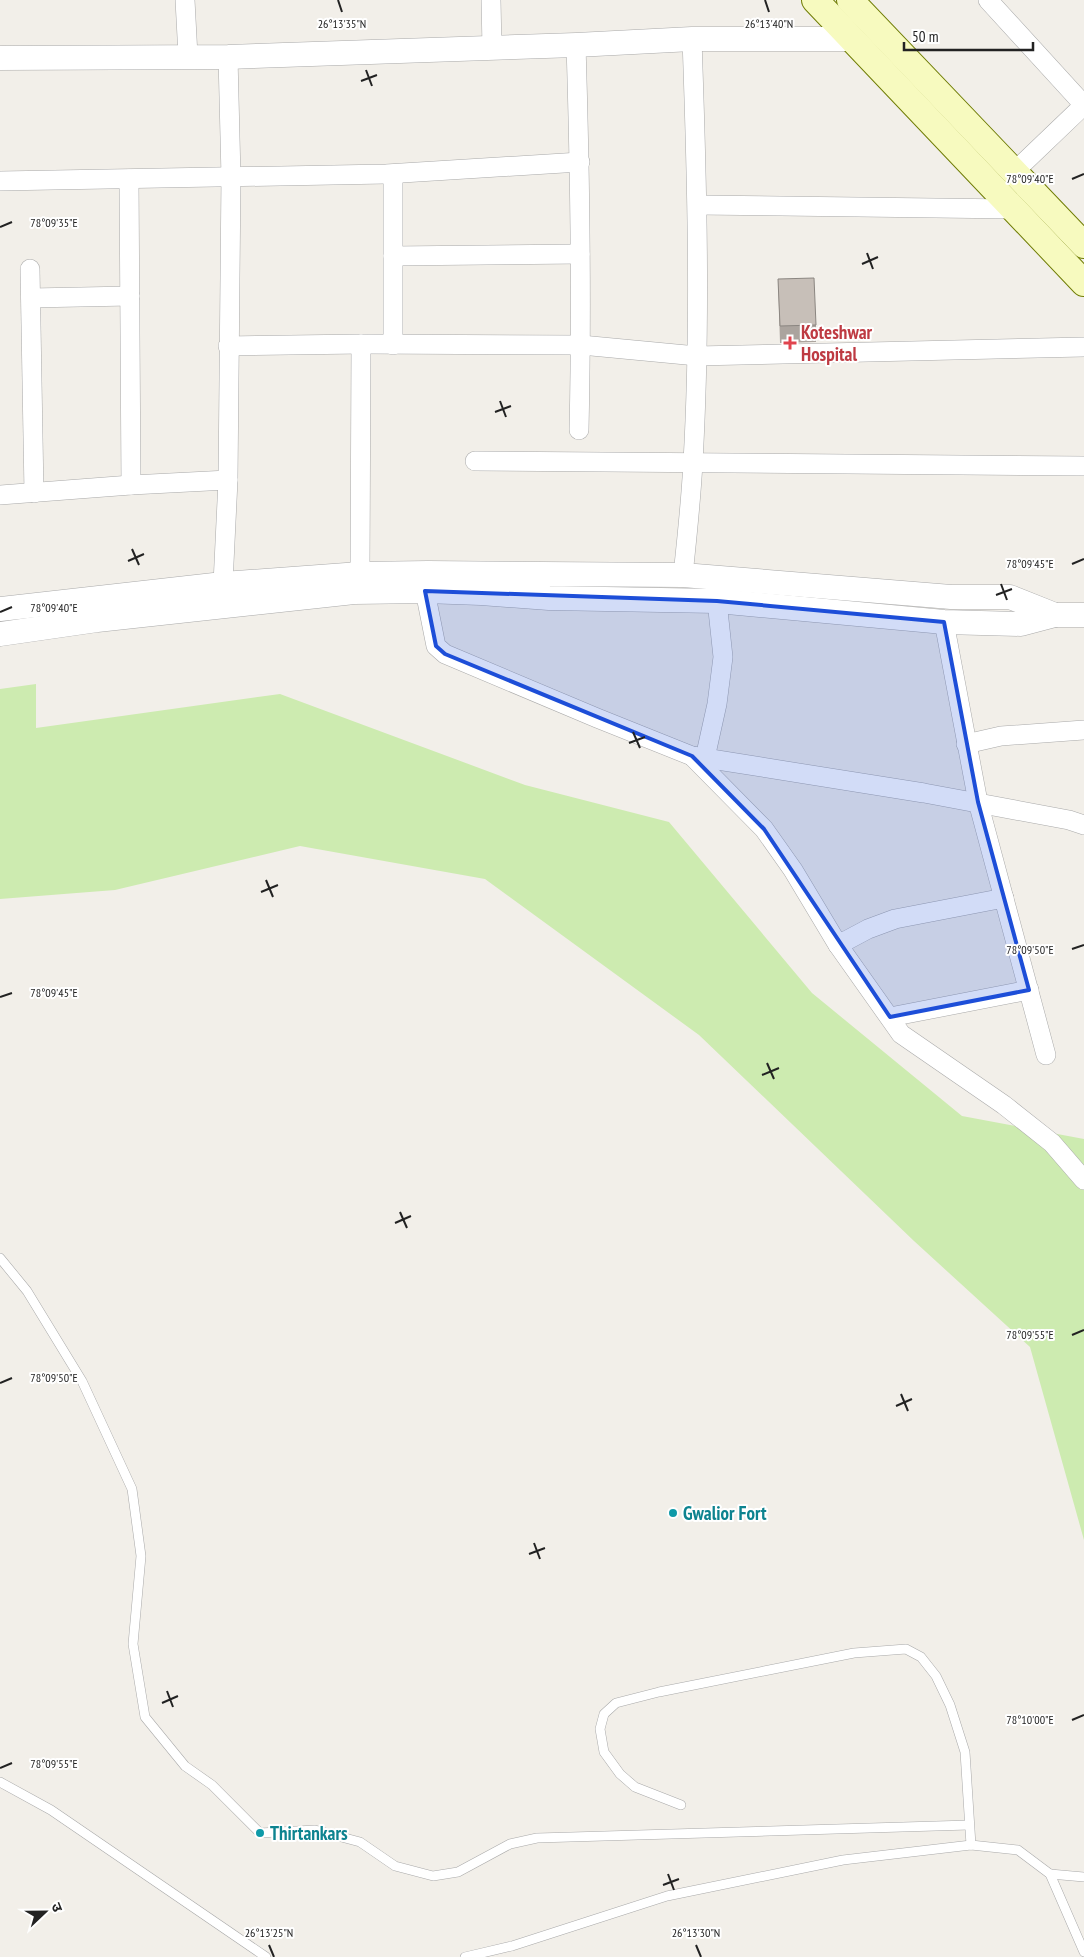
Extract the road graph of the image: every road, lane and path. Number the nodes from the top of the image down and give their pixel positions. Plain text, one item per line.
1 (185, 0) edge
2 (491, 0) edge
3 (815, 0) edge
4 (988, 0) edge
5 (853, 1) edge
6 (850, 38) junction
7 (692, 39) junction
8 (576, 45) junction
9 (492, 48) junction
10 (188, 56) junction
11 (228, 56) junction
12 (0, 58) edge
13 (1084, 105) edge
14 (580, 162) junction
15 (1014, 172) junction
16 (393, 174) junction
17 (231, 177) junction
18 (129, 179) junction
19 (0, 181) edge
20 (698, 205) junction
21 (1012, 209) junction
22 (1084, 245) edge
23 (580, 254) junction
24 (393, 256) junction
25 (30, 269) dead end
26 (1084, 283) edge
27 (130, 296) junction
28 (31, 298) junction
29 (361, 344) junction
30 (393, 345) junction
31 (581, 345) junction
32 (228, 346) junction
33 (1084, 347) edge
34 (697, 356) junction
35 (579, 430) dead end
36 (475, 461) dead end
37 (693, 463) junction
38 (1084, 466) edge
39 (228, 480) junction
40 (131, 485) junction
41 (34, 493) junction
42 (0, 495) edge
43 (360, 574) junction
44 (683, 575) junction
45 (223, 584) junction
46 (425, 591) junction
47 (717, 601) junction
48 (0, 609) edge
49 (1055, 615) junction
50 (1084, 615) edge
51 (944, 622) junction
52 (0, 634) edge
53 (1084, 730) edge
54 (966, 744) junction
55 (698, 757) junction
56 (978, 802) junction
57 (1084, 825) edge
58 (1004, 898) junction
59 (838, 945) junction
60 (1029, 990) junction
61 (890, 1017) junction
62 (1046, 1055) dead end
63 (1084, 1180) edge
64 (0, 1258) edge
65 (0, 1782) edge
66 (681, 1804) dead end
67 (969, 1825) junction
68 (971, 1845) junction
69 (1050, 1874) junction
70 (1084, 1877) edge
71 (1084, 1952) edge
72 (266, 1957) edge
73 (465, 1957) edge

1 - 10 street
2 - 9 street
3 - 6 main road
4 - 13 street
5 - 15 main road
6 - 7 street
6 - 21 main road
7 - 8 street
7 - 20 street
8 - 9 street
8 - 14 street
9 - 11 street
10 - 11 street
10 - 12 street
11 - 17 street
13 - 15 street
14 - 16 street
14 - 23 street
15 - 22 main road
16 - 17 street
16 - 24 street
17 - 18 street
17 - 32 street
18 - 19 street
18 - 27 street
20 - 21 street
20 - 34 street
21 - 26 main road
23 - 24 street
23 - 31 street
24 - 30 street
25 - 28 street
27 - 28 street
27 - 40 street
28 - 41 street
29 - 30 street
29 - 32 street
29 - 43 street
30 - 31 street
31 - 34 street
31 - 35 street
32 - 39 street
33 - 34 street
34 - 37 street
36 - 37 street
37 - 38 street
37 - 44 street
39 - 40 street
39 - 45 street
40 - 41 street
41 - 42 street
43 - 44 street
43 - 45 street
44 - 49 street
45 - 48 street
46 - 47 street
46 - 52 street
46 - 55 street
47 - 51 street
47 - 55 street
49 - 50 street
49 - 51 street
51 - 54 street
53 - 54 street
54 - 56 street
55 - 56 street
55 - 59 street
56 - 57 street
56 - 58 street
58 - 59 street
58 - 60 street
59 - 61 street
60 - 61 street
60 - 62 street
61 - 63 street
64 - 67 lane
65 - 72 lane
66 - 67 lane
67 - 68 lane
68 - 69 lane
68 - 73 lane
69 - 70 lane
69 - 71 lane

